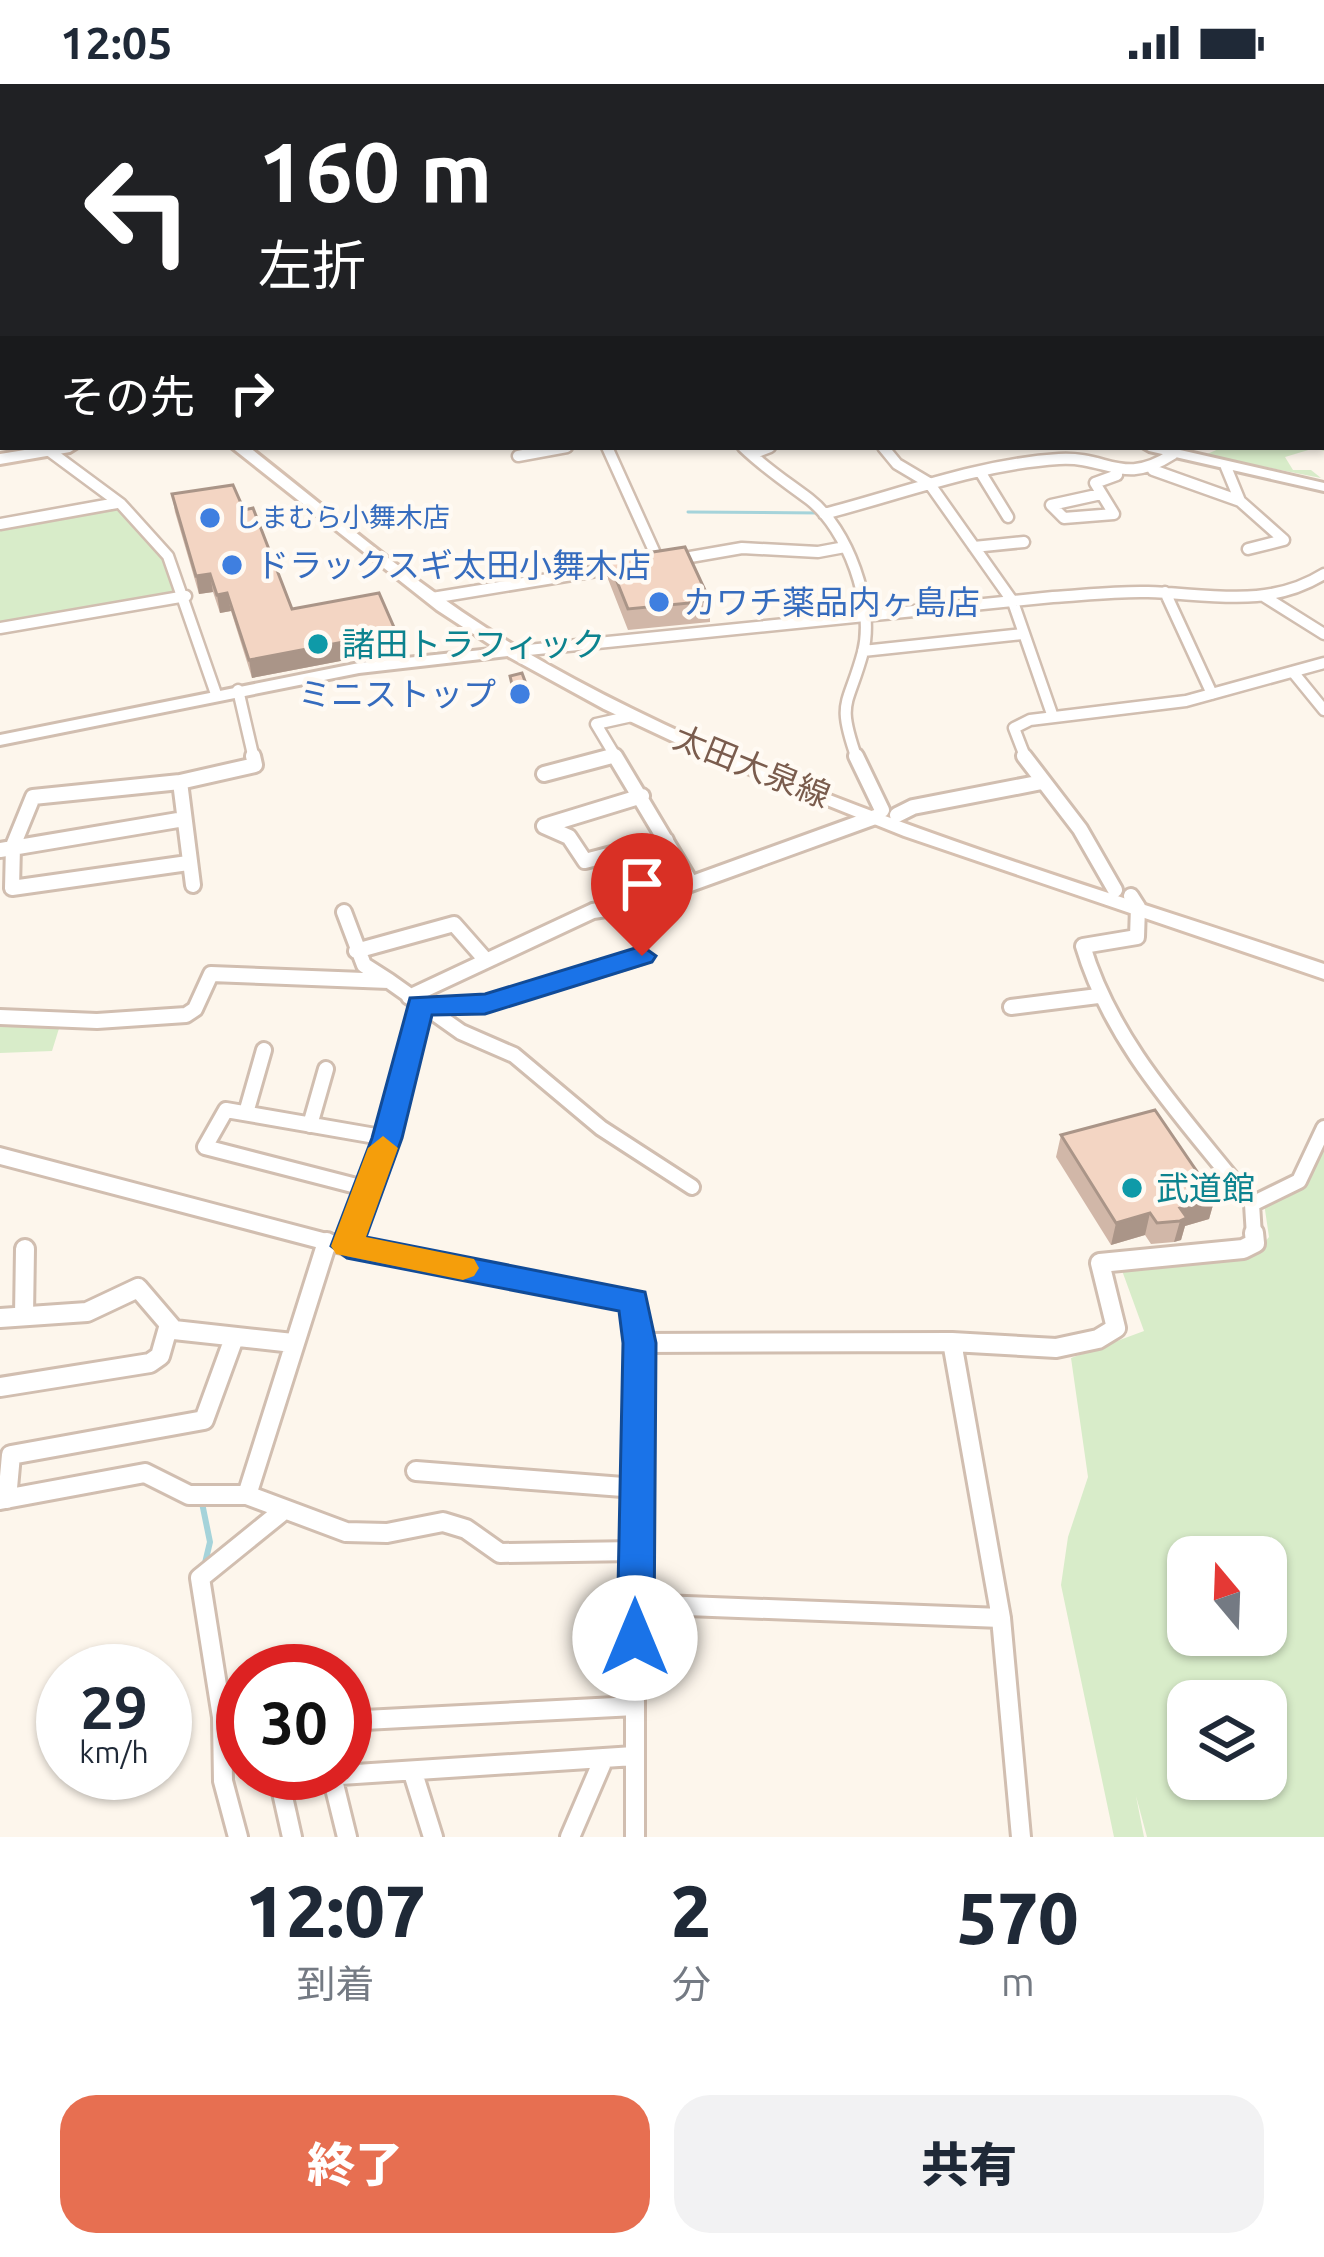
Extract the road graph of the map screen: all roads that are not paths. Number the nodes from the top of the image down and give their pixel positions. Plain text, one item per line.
1 (41, 450) edge
2 (47, 450) edge
3 (243, 450) edge
4 (257, 450) edge
5 (552, 450) edge
6 (608, 450) edge
7 (748, 450) edge
8 (885, 450) edge
9 (1055, 450) edge
10 (1159, 450) edge
11 (1173, 454) junction
12 (518, 457) dead end
13 (1066, 458) junction
14 (0, 459) edge
15 (1226, 467) junction
16 (1153, 470) junction
17 (981, 473) junction
18 (1117, 475) junction
19 (929, 483) junction
20 (1324, 487) edge
21 (1101, 494) junction
22 (1240, 501) junction
23 (117, 503) junction
24 (824, 514) junction
25 (1008, 518) dead end
26 (0, 524) edge
27 (1024, 542) dead end
28 (845, 547) junction
29 (974, 547) junction
30 (1248, 549) dead end
31 (659, 562) junction
32 (1324, 574) edge
33 (1165, 592) junction
34 (438, 595) junction
35 (185, 596) junction
36 (1265, 597) junction
37 (1012, 602) junction
38 (867, 616) junction
39 (0, 628) edge
40 (1022, 634) junction
41 (1324, 634) edge
42 (521, 651) junction
43 (863, 651) junction
44 (1324, 663) edge
45 (1292, 672) junction
46 (238, 691) junction
47 (216, 694) junction
48 (1212, 694) junction
49 (1324, 710) edge
50 (632, 716) junction
51 (1053, 716) junction
52 (0, 728) edge
53 (0, 740) edge
54 (616, 754) junction
55 (544, 774) dead end
56 (180, 782) junction
57 (1042, 782) junction
58 (642, 796) junction
59 (886, 814) junction
60 (184, 819) junction
61 (667, 840) junction
62 (6, 848) edge
63 (188, 862) junction
64 (691, 883) junction
65 (193, 885) dead end
66 (1128, 898) junction
67 (344, 912) dead end
68 (356, 951) junction
69 (642, 956) dead end
70 (484, 958) junction
71 (1324, 967) edge
72 (389, 981) junction
73 (1098, 996) junction
74 (419, 1003) junction
75 (1011, 1007) dead end
76 (0, 1017) edge
77 (264, 1050) dead end
78 (326, 1069) dead end
79 (246, 1113) junction
80 (310, 1125) junction
81 (1324, 1128) edge
82 (387, 1138) junction
83 (0, 1156) edge
84 (692, 1187) dead end
85 (368, 1190) junction
86 (1252, 1204) junction
87 (337, 1244) junction
88 (26, 1249) dead end
89 (24, 1316) junction
90 (0, 1318) edge
91 (168, 1328) junction
92 (234, 1338) junction
93 (952, 1342) junction
94 (293, 1343) junction
95 (640, 1343) junction
96 (0, 1387) edge
97 (416, 1471) dead end
98 (636, 1488) junction
99 (247, 1495) junction
100 (4, 1500) edge
101 (284, 1510) junction
102 (636, 1551) junction
103 (635, 1604) junction
104 (1001, 1618) junction
105 (635, 1706) junction
106 (372, 1720) edge
107 (634, 1756) junction
108 (604, 1758) junction
109 (413, 1773) junction
110 (372, 1775) edge
111 (284, 1800) edge
112 (338, 1800) edge
113 (238, 1837) edge
114 (292, 1837) edge
115 (347, 1837) edge
116 (433, 1837) edge
117 (570, 1837) edge
118 (635, 1837) edge
119 (1021, 1837) edge

1 - 14 main road
2 - 23 street
3 - 34 main road, 太田大泉線
4 - 34 main road, 太田大泉線
5 - 12 street
6 - 31 street
7 - 24 street
8 - 19 street
9 - 13 street
10 - 11 street
11 - 15 street
11 - 16 street
13 - 17 street
13 - 18 street
15 - 20 street
15 - 22 street
16 - 18 street
16 - 22 street
17 - 19 street
17 - 25 street
18 - 21 street
19 - 24 street
19 - 29 street
21 - 21 street
22 - 30 street
23 - 26 street
23 - 35 street
24 - 28 street
27 - 29 street
28 - 31 street
28 - 38 street
29 - 37 street
31 - 34 street
32 - 36 street
33 - 36 street
33 - 37 street
33 - 48 street
34 - 42 main road, 太田大泉線
35 - 39 street
35 - 47 street
36 - 41 street
37 - 38 street
37 - 40 street
38 - 42 street
38 - 43 street
40 - 43 street
40 - 51 street
42 - 46 street
42 - 50 main road, 太田大泉線
42 - 59 main road, 太田大泉線
43 - 59 street
44 - 45 street
45 - 48 street
45 - 49 street
46 - 47 street
46 - 56 street
47 - 52 street
47 - 53 street
48 - 51 street
50 - 54 street
50 - 59 main road, 太田大泉線
51 - 57 street
54 - 55 street
54 - 58 street
56 - 60 street
56 - 62 street
57 - 59 street
57 - 66 street
58 - 61 street
58 - 61 street
59 - 64 street
59 - 66 main road, 太田大泉線
59 - 66 main road, 太田大泉線
60 - 62 street
60 - 63 street
61 - 64 street
62 - 63 street
63 - 65 street
64 - 70 street
66 - 71 main road, 太田大泉線
66 - 73 street
67 - 68 street
68 - 70 street
68 - 72 street
69 - 74 street
70 - 74 street
72 - 74 street
72 - 76 street
73 - 75 street
73 - 86 street
74 - 82 street
74 - 84 street
77 - 79 street
78 - 80 street
79 - 80 street
79 - 85 street
80 - 82 street
81 - 86 street
82 - 85 street
83 - 87 street
85 - 87 street
86 - 93 street
87 - 94 street
87 - 95 street
88 - 89 street
89 - 90 street
89 - 91 street
91 - 92 street
91 - 96 street
92 - 94 street
92 - 100 street
93 - 95 street
93 - 104 street
94 - 99 street
95 - 98 street
97 - 98 street
98 - 102 street
99 - 100 street
99 - 101 street
101 - 102 street
101 - 113 street
102 - 103 street
103 - 104 street
103 - 105 street
104 - 119 street
105 - 106 street
105 - 107 street
107 - 108 street
107 - 118 street
108 - 109 street
108 - 117 street
109 - 110 street
109 - 116 street
111 - 114 street
112 - 115 street

